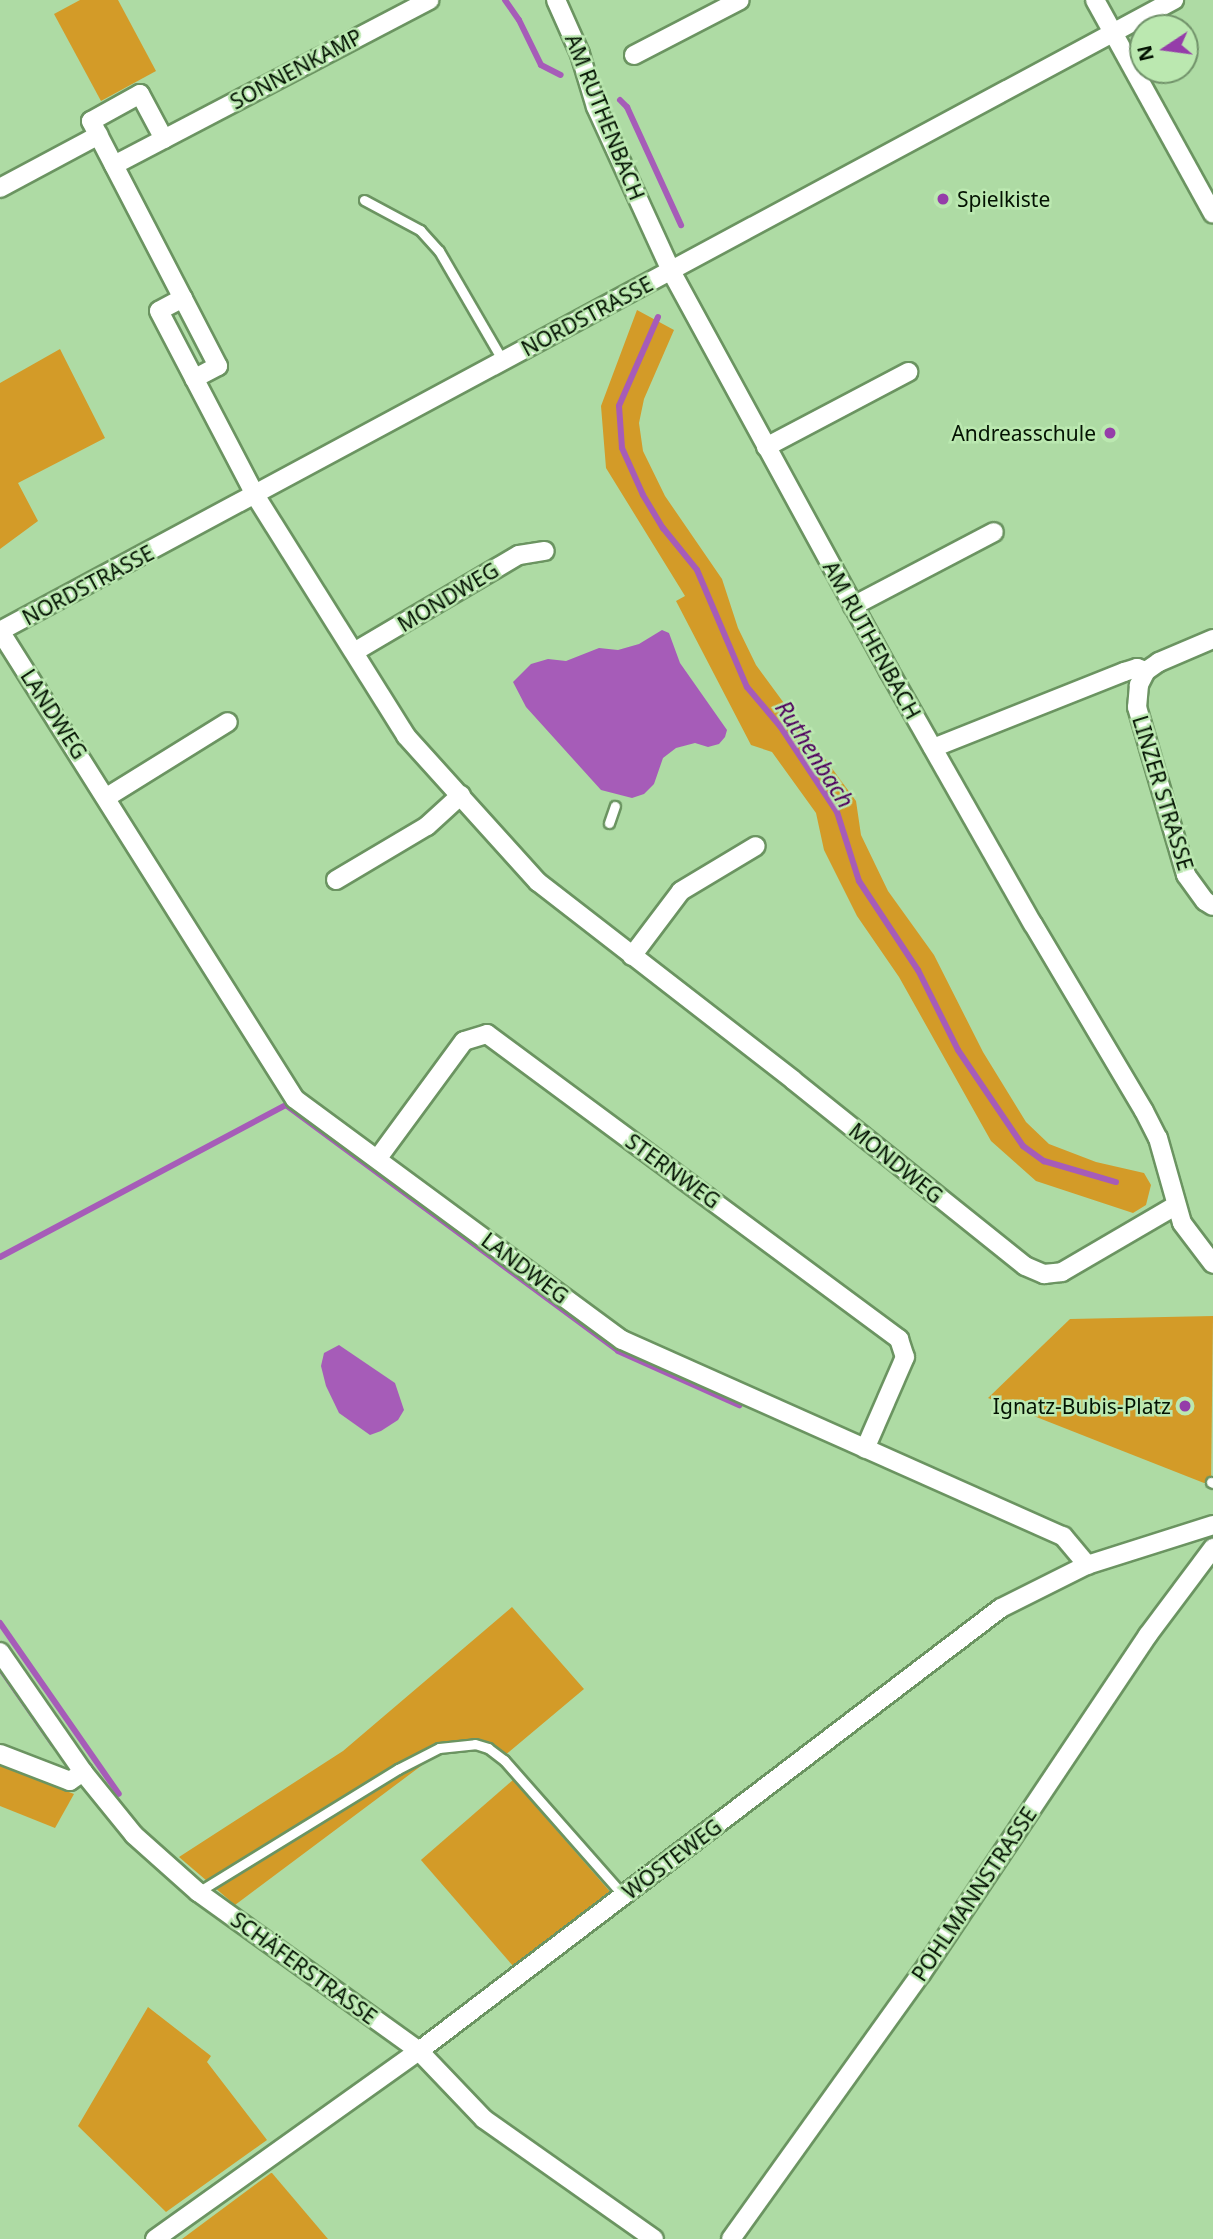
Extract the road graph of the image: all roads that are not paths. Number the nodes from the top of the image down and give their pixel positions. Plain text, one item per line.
1 (429, 0) edge
2 (556, 0) edge
3 (740, 0) edge
4 (1096, 0) edge
5 (1174, 0) edge
6 (1114, 32) junction
7 (634, 55) dead end
8 (99, 135) junction
9 (164, 139) junction
10 (114, 165) junction
11 (0, 188) edge
12 (364, 200) dead end
13 (1213, 214) edge
14 (671, 271) junction
15 (183, 298) junction
16 (503, 361) junction
17 (908, 372) dead end
18 (194, 379) junction
19 (766, 447) junction
20 (255, 495) junction
21 (994, 532) dead end
22 (545, 551) dead end
23 (853, 606) junction
24 (0, 631) edge
25 (1213, 639) edge
26 (355, 652) junction
27 (1146, 671) junction
28 (228, 722) dead end
29 (933, 748) junction
30 (461, 795) junction
31 (107, 797) junction
32 (615, 806) dead end
33 (609, 823) dead end
34 (756, 846) dead end
35 (336, 880) dead end
36 (1213, 906) edge
37 (632, 956) junction
38 (378, 1158) junction
39 (1175, 1206) junction
40 (1213, 1264) edge
41 (865, 1449) junction
42 (1213, 1525) edge
43 (1213, 1548) edge
44 (1087, 1565) junction
45 (0, 1652) edge
46 (0, 1754) edge
47 (83, 1772) junction
48 (198, 1892) junction
49 (624, 1896) junction
50 (419, 2050) junction
51 (155, 2239) edge
52 (654, 2239) edge
53 (731, 2239) edge

1 - 9 street, SONNENKAMP
2 - 14 street, AM RUTHENBACH
3 - 7 street
4 - 6 street
5 - 6 street, NORDSTRASSE
6 - 13 street
6 - 14 street, NORDSTRASSE
8 - 9 street
8 - 10 street
8 - 11 street
9 - 10 street, SONNENKAMP
10 - 15 street
12 - 16 lane
14 - 16 street, NORDSTRASSE
14 - 19 street, AM RUTHENBACH
15 - 18 street
15 - 18 street
16 - 20 street, NORDSTRASSE
17 - 19 street
18 - 20 street
19 - 23 street, AM RUTHENBACH
20 - 24 street, NORDSTRASSE
20 - 26 street, MONDWEG
21 - 23 street
22 - 26 street, MONDWEG
23 - 29 street, AM RUTHENBACH
24 - 31 street, LANDWEG
25 - 27 street
26 - 30 street, MONDWEG
27 - 29 street
27 - 36 street, LINZER STRASSE
28 - 31 street
29 - 39 street, AM RUTHENBACH
30 - 35 street
30 - 37 street, MONDWEG
31 - 38 street, LANDWEG
32 - 33 lane
34 - 37 street
37 - 39 street, MONDWEG
38 - 41 street, LANDWEG
38 - 41 street, STERNWEG
39 - 40 street, AM RUTHENBACH
41 - 44 street, LANDWEG
42 - 44 street, WÖSTEWEG
43 - 53 street, POHLMANNSTRASSE
44 - 49 street, WÖSTEWEG
45 - 47 street, SCHÄFERSTRASSE
46 - 47 street
47 - 48 street, SCHÄFERSTRASSE
48 - 49 lane
48 - 50 street, SCHÄFERSTRASSE
49 - 50 street, WÖSTEWEG
50 - 51 street, WÖSTEWEG
50 - 52 street, SCHÄFERSTRASSE

